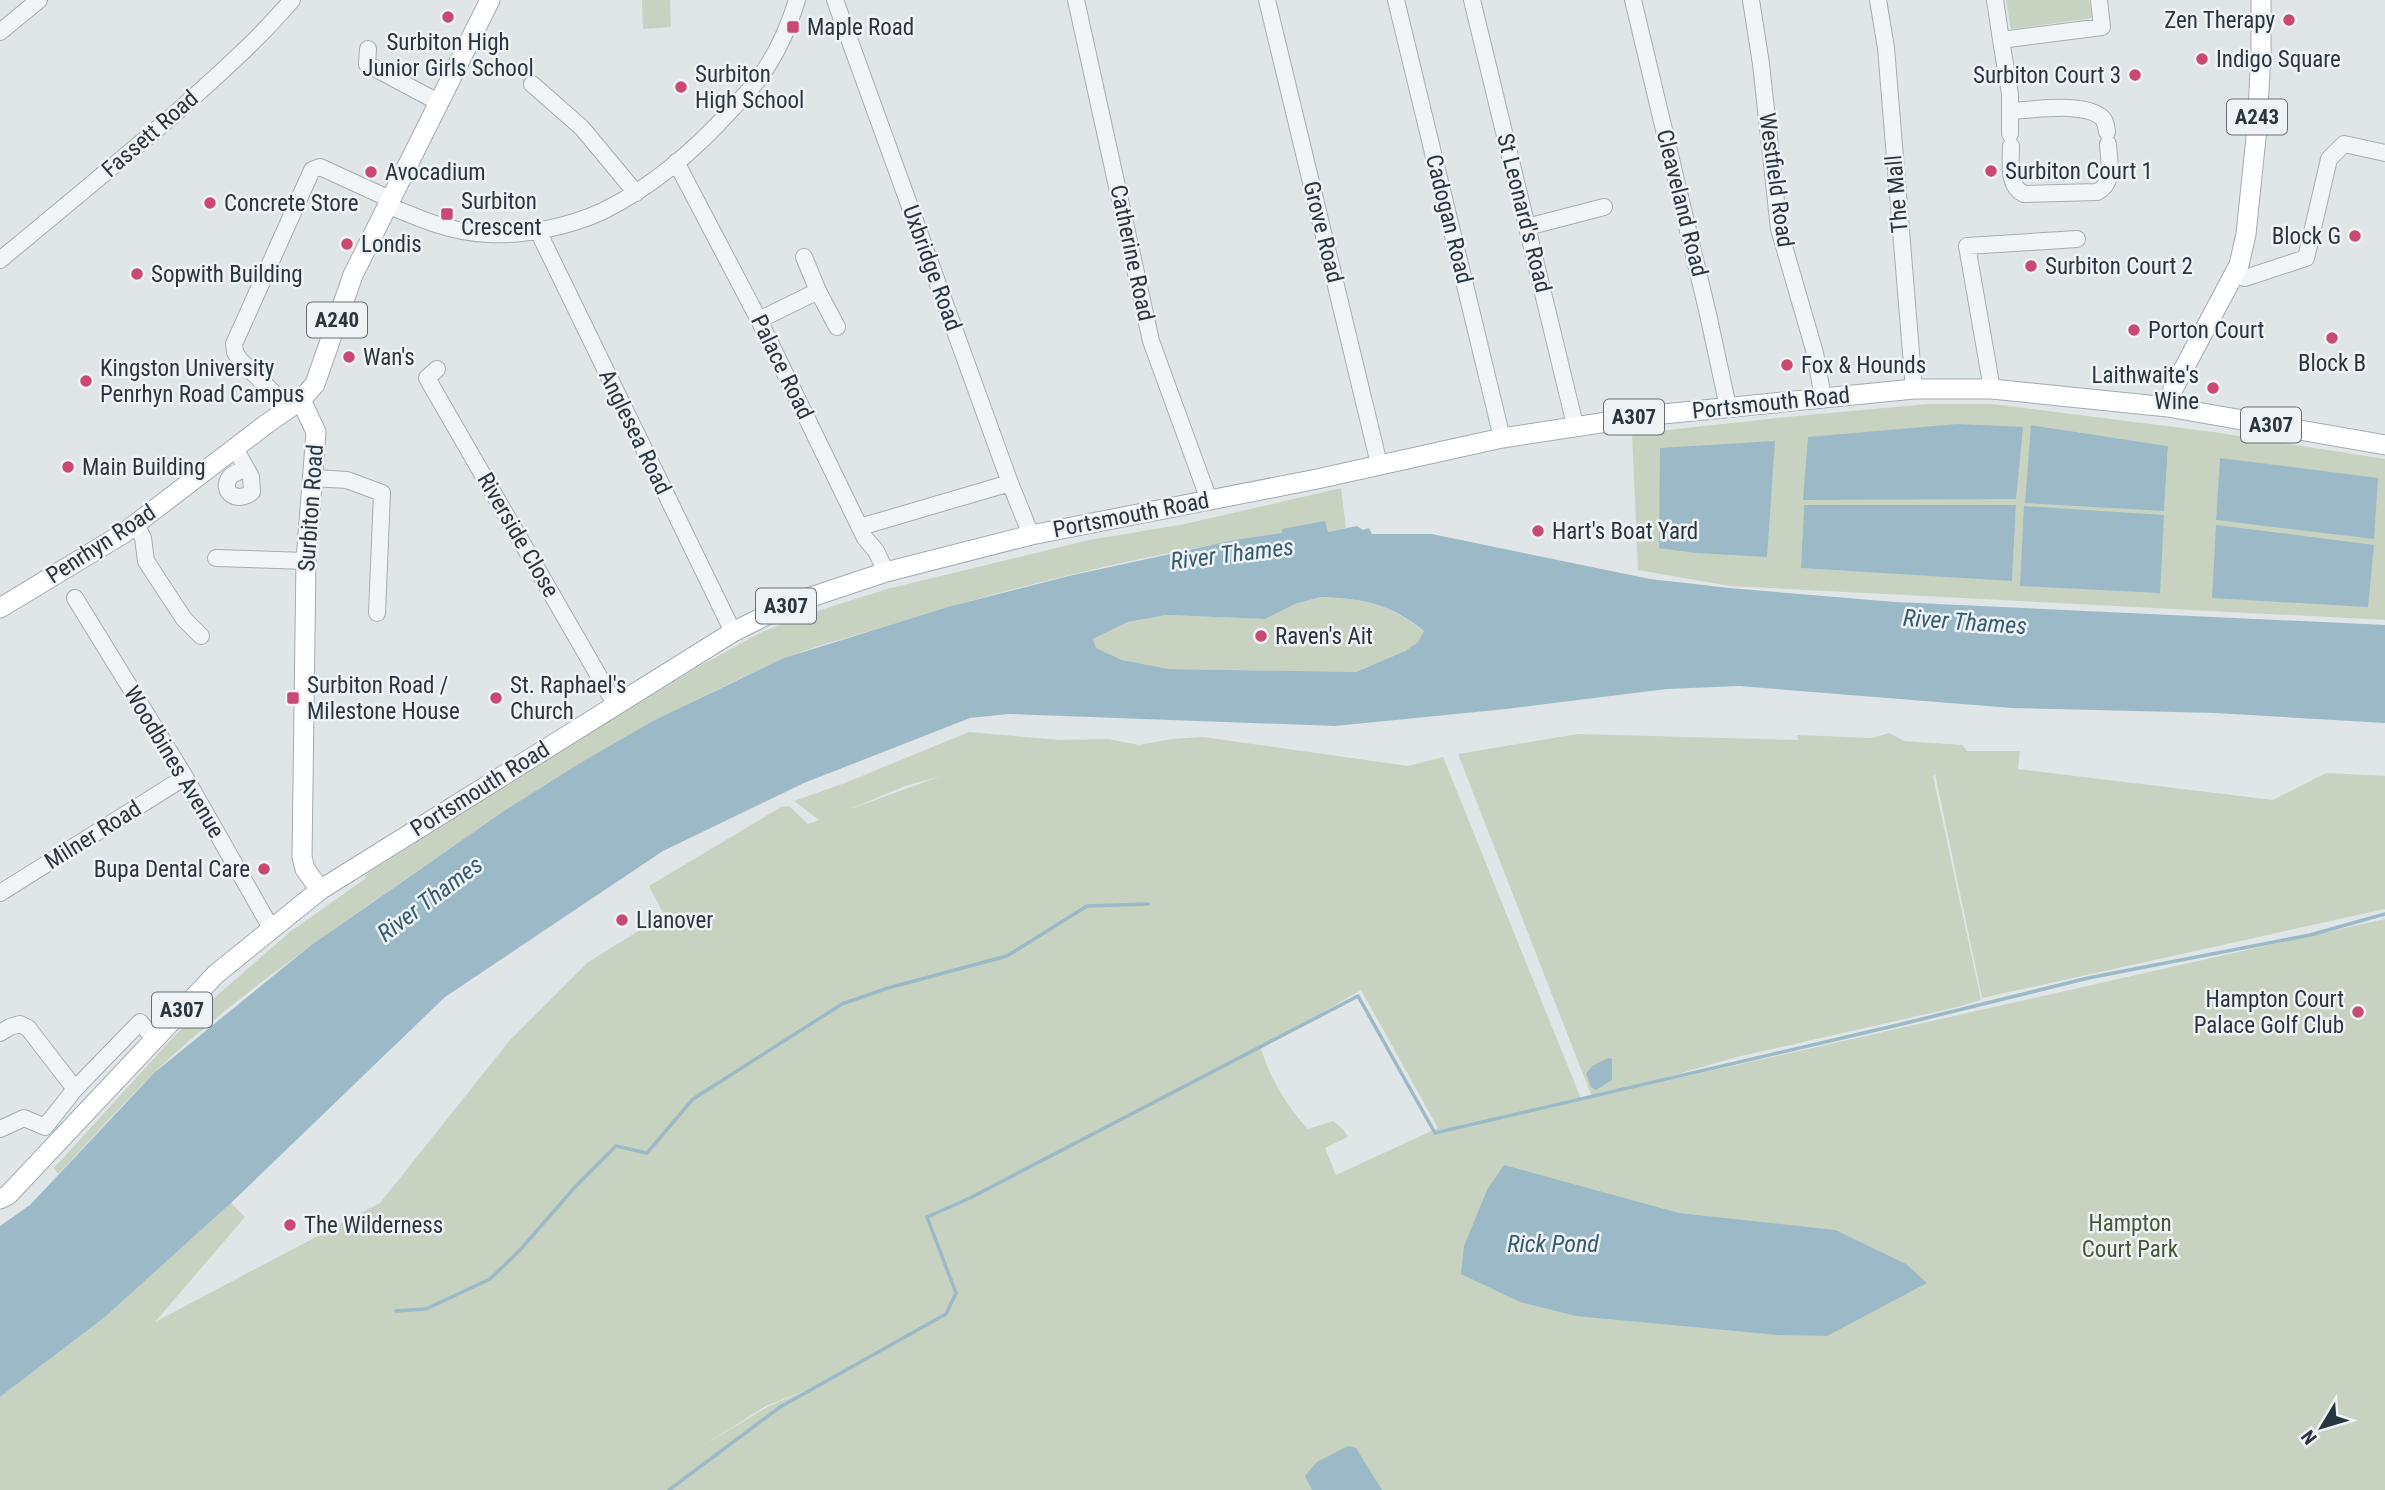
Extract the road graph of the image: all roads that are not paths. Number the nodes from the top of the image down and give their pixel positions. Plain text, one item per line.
1 (39, 0) edge
2 (292, 0) edge
3 (490, 0) edge
4 (797, 0) edge
5 (835, 0) edge
6 (1076, 0) edge
7 (1267, 0) edge
8 (1396, 0) edge
9 (1472, 0) edge
10 (1633, 0) edge
11 (1751, 0) edge
12 (1878, 0) edge
13 (1994, 0) edge
14 (2099, 0) edge
15 (2260, 0) edge
16 (0, 32) edge
17 (2001, 40) junction
18 (368, 49) dead end
19 (532, 84) dead end
20 (438, 102) junction
21 (2010, 111) junction
22 (2385, 153) edge
23 (676, 162) junction
24 (636, 193) junction
25 (388, 202) junction
26 (1604, 207) dead end
27 (1527, 227) junction
28 (538, 231) junction
29 (2077, 239) dead end
30 (804, 257) dead end
31 (0, 260) edge
32 (2233, 275) junction
33 (818, 292) junction
34 (759, 320) junction
35 (837, 327) dead end
36 (437, 369) dead end
37 (1914, 389) junction
38 (1992, 389) junction
39 (1823, 398) junction
40 (296, 404) junction
41 (1727, 407) junction
42 (2168, 407) junction
43 (1575, 425) junction
44 (1502, 438) junction
45 (2385, 445) edge
46 (235, 448) junction
47 (1379, 464) junction
48 (246, 468) dead end
49 (314, 478) junction
50 (1010, 483) junction
51 (1209, 500) junction
52 (136, 525) junction
53 (860, 527) junction
54 (1031, 535) junction
55 (216, 558) dead end
56 (306, 561) junction
57 (886, 572) junction
58 (75, 598) dead end
59 (0, 608) edge
60 (377, 614) dead end
61 (733, 632) junction
62 (201, 636) dead end
63 (615, 704) junction
64 (185, 777) junction
65 (320, 890) junction
66 (0, 893) edge
67 (271, 928) junction
68 (0, 1033) edge
69 (154, 1040) junction
70 (75, 1089) junction
71 (0, 1129) edge
72 (50, 1135) junction
73 (0, 1199) edge

1 - 16 street
2 - 31 street, Fassett Road
3 - 20 main road, A240
4 - 23 street
5 - 50 street, Uxbridge Road
6 - 51 street, Catherine Road
7 - 47 street, Grove Road
8 - 44 street, Cadogan Road
9 - 27 street, St Leonard's Road
10 - 41 street, Cleaveland Road
11 - 39 street, Westfield Road
12 - 37 street, The Mall
13 - 17 street
14 - 17 street
15 - 32 main road, A243
17 - 21 street
18 - 20 street
19 - 24 street
20 - 25 main road, A240
21 - 21 street
22 - 32 street
23 - 24 street
23 - 34 street, Palace Road
24 - 28 street
25 - 28 street
25 - 40 main road, A240
25 - 40 street
26 - 27 street
27 - 43 street, St Leonard's Road
28 - 61 street, Anglesea Road
29 - 38 street
30 - 33 street
32 - 42 main road, A243
33 - 34 street
33 - 35 street
34 - 53 street, Palace Road
36 - 63 street, Riverside Close
37 - 38 main road, Portsmouth Road / A307
37 - 39 main road, Portsmouth Road / A307
38 - 42 main road, Portsmouth Road / A307
39 - 41 main road, Portsmouth Road / A307
40 - 46 main road, Penrhyn Road / A240
40 - 49 main road, Surbiton Road
41 - 43 main road, Portsmouth Road / A307
42 - 45 main road, Portsmouth Road / A307
43 - 44 main road, Portsmouth Road / A307
44 - 47 main road, Portsmouth Road / A307
46 - 48 street
46 - 52 main road, Penrhyn Road / A240
47 - 51 main road, Portsmouth Road / A307
49 - 56 main road, Surbiton Road
49 - 60 street
50 - 53 street
50 - 54 street, Uxbridge Road
51 - 54 main road, Portsmouth Road / A307
52 - 59 main road, Penrhyn Road / A240
52 - 62 street
53 - 57 street, Palace Road
54 - 57 main road, Portsmouth Road / A307
55 - 56 street
56 - 65 main road, Surbiton Road
57 - 61 main road, Portsmouth Road / A307
58 - 64 street, Woodbines Avenue
61 - 63 main road, Portsmouth Road / A307
63 - 65 main road, Portsmouth Road / A307
64 - 66 street, Milner Road
64 - 67 street, Woodbines Avenue
65 - 67 main road, Portsmouth Road / A307
67 - 69 main road, Portsmouth Road / A307
68 - 70 street
69 - 70 street
69 - 72 main road, Portsmouth Road / A307
70 - 72 street
71 - 72 street
72 - 73 main road, A307

